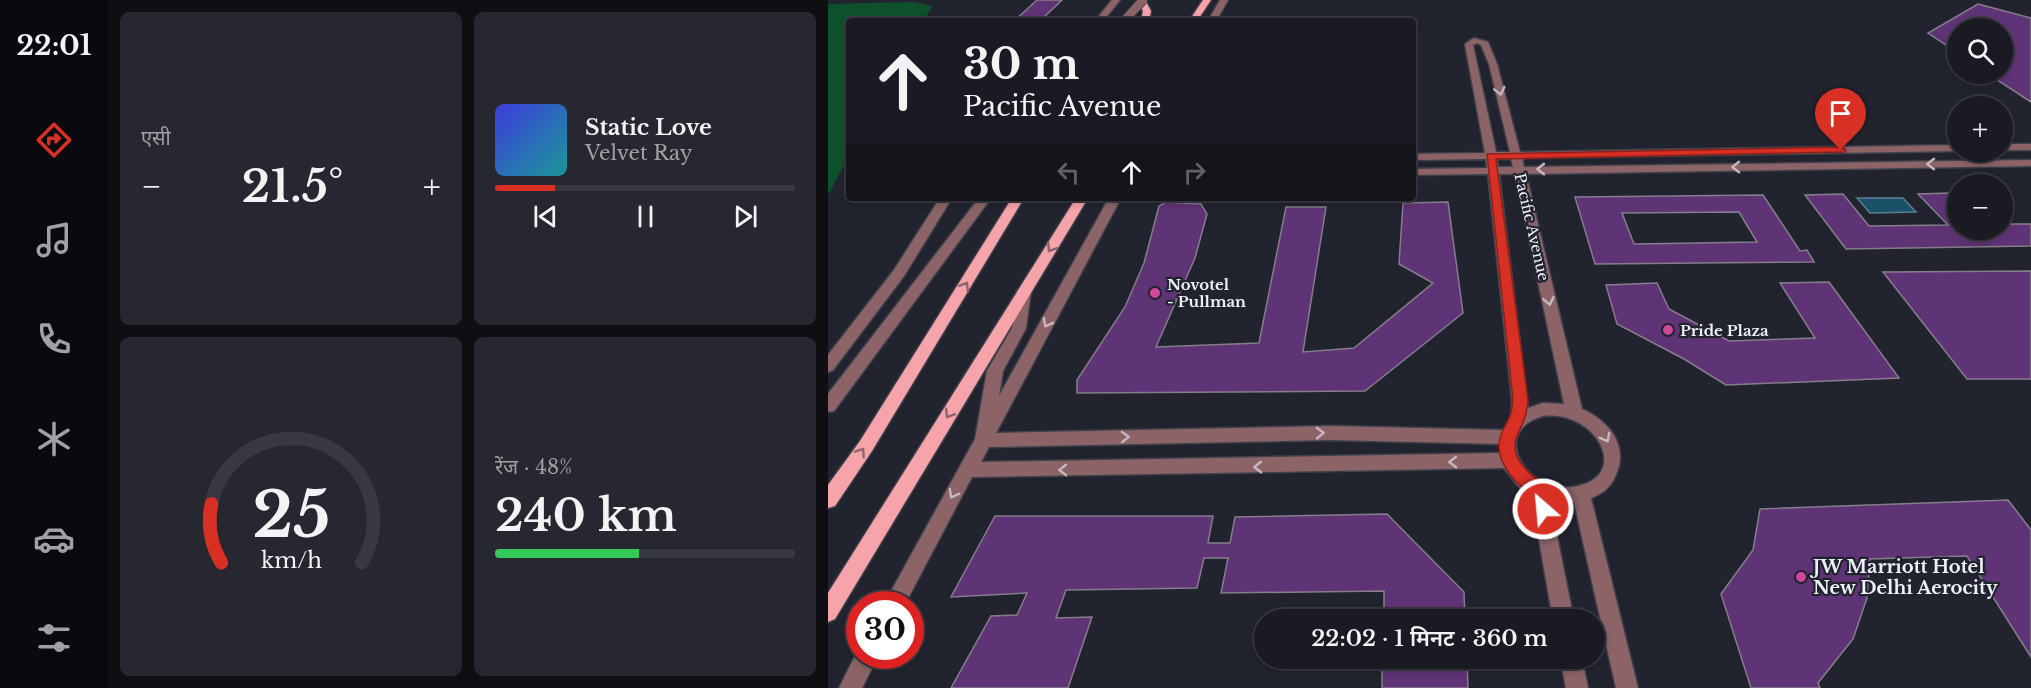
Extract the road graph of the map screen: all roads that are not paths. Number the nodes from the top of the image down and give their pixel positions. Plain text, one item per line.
1 (1116, 0) edge
2 (1142, 0) edge
3 (1194, 0) edge
4 (1207, 0) edge
5 (1224, 0) edge
6 (1101, 18) edge
7 (1127, 18) edge
8 (1146, 18) edge
9 (1193, 18) edge
10 (1195, 18) edge
11 (1214, 18) edge
12 (2013, 147) edge
13 (2031, 147) edge
14 (1947, 148) edge
15 (1516, 155) junction
16 (1416, 157) edge
17 (1491, 163) junction
18 (2031, 163) edge
19 (1519, 169) junction
20 (1416, 172) edge
21 (944, 201) edge
22 (983, 201) edge
23 (1016, 201) edge
24 (1080, 201) edge
25 (1113, 201) edge
26 (1024, 291) junction
27 (828, 366) edge
28 (828, 406) edge
29 (1574, 411) junction
30 (1519, 419) junction
31 (1508, 437) junction
32 (983, 440) junction
33 (1511, 460) junction
34 (966, 471) junction
35 (1539, 490) junction
36 (1581, 495) junction
37 (828, 500) edge
38 (901, 591) edge
39 (1562, 609) edge
40 (828, 612) edge
41 (860, 669) edge
42 (1573, 669) edge
43 (850, 688) edge
44 (1576, 688) edge
45 (1627, 688) edge

1 - 6 street
2 - 7 street, bridge
2 - 8 main road
3 - 9 main road
4 - 10 main road
5 - 11 street
12 - 13 street
14 - 15 street
15 - 17 street
17 -> 15 street, Pacific Avenue
15 - 19 street, Pacific Avenue
16 - 17 street
17 - 19 street
17 - 20 street
17 - 30 street, Pacific Avenue
18 -> 19 street
19 -> 29 street, Pacific Avenue
21 - 27 street
22 - 28 street
37 -> 23 main road
24 -> 26 main road
25 -> 32 street
26 - 32 street
26 -> 40 main road
29 - 30 street
29 -> 36 street
30 - 31 street
32 -> 31 street
31 - 33 street
32 - 34 street
33 -> 34 street
33 - 35 street
34 -> 38 street
35 - 36 street
35 - 39 street
36 - 45 street
41 - 43 street
42 - 44 street

